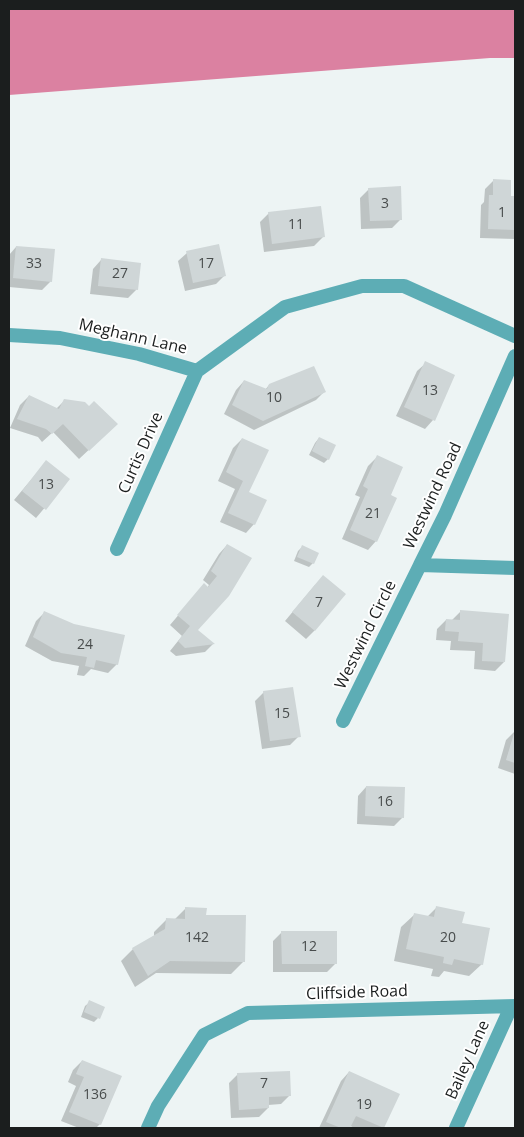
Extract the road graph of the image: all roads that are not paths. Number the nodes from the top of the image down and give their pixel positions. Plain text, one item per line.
1 (9, 335) edge
2 (515, 336) edge
3 (515, 356) edge
4 (197, 371) junction
5 (117, 549) dead end
6 (420, 564) junction
7 (515, 568) edge
8 (343, 721) dead end
9 (513, 1007) edge
10 (148, 1128) edge
11 (456, 1128) edge

1 - 4 street, Meghann Lane
2 - 4 street, Meghann Lane
3 - 6 street, Westwind Road
4 - 5 street, Curtis Drive
6 - 7 street, Westwind Road
6 - 8 street, Westwind Circle
9 - 10 street, Cliffside Road
9 - 11 street, Bailey Lane

